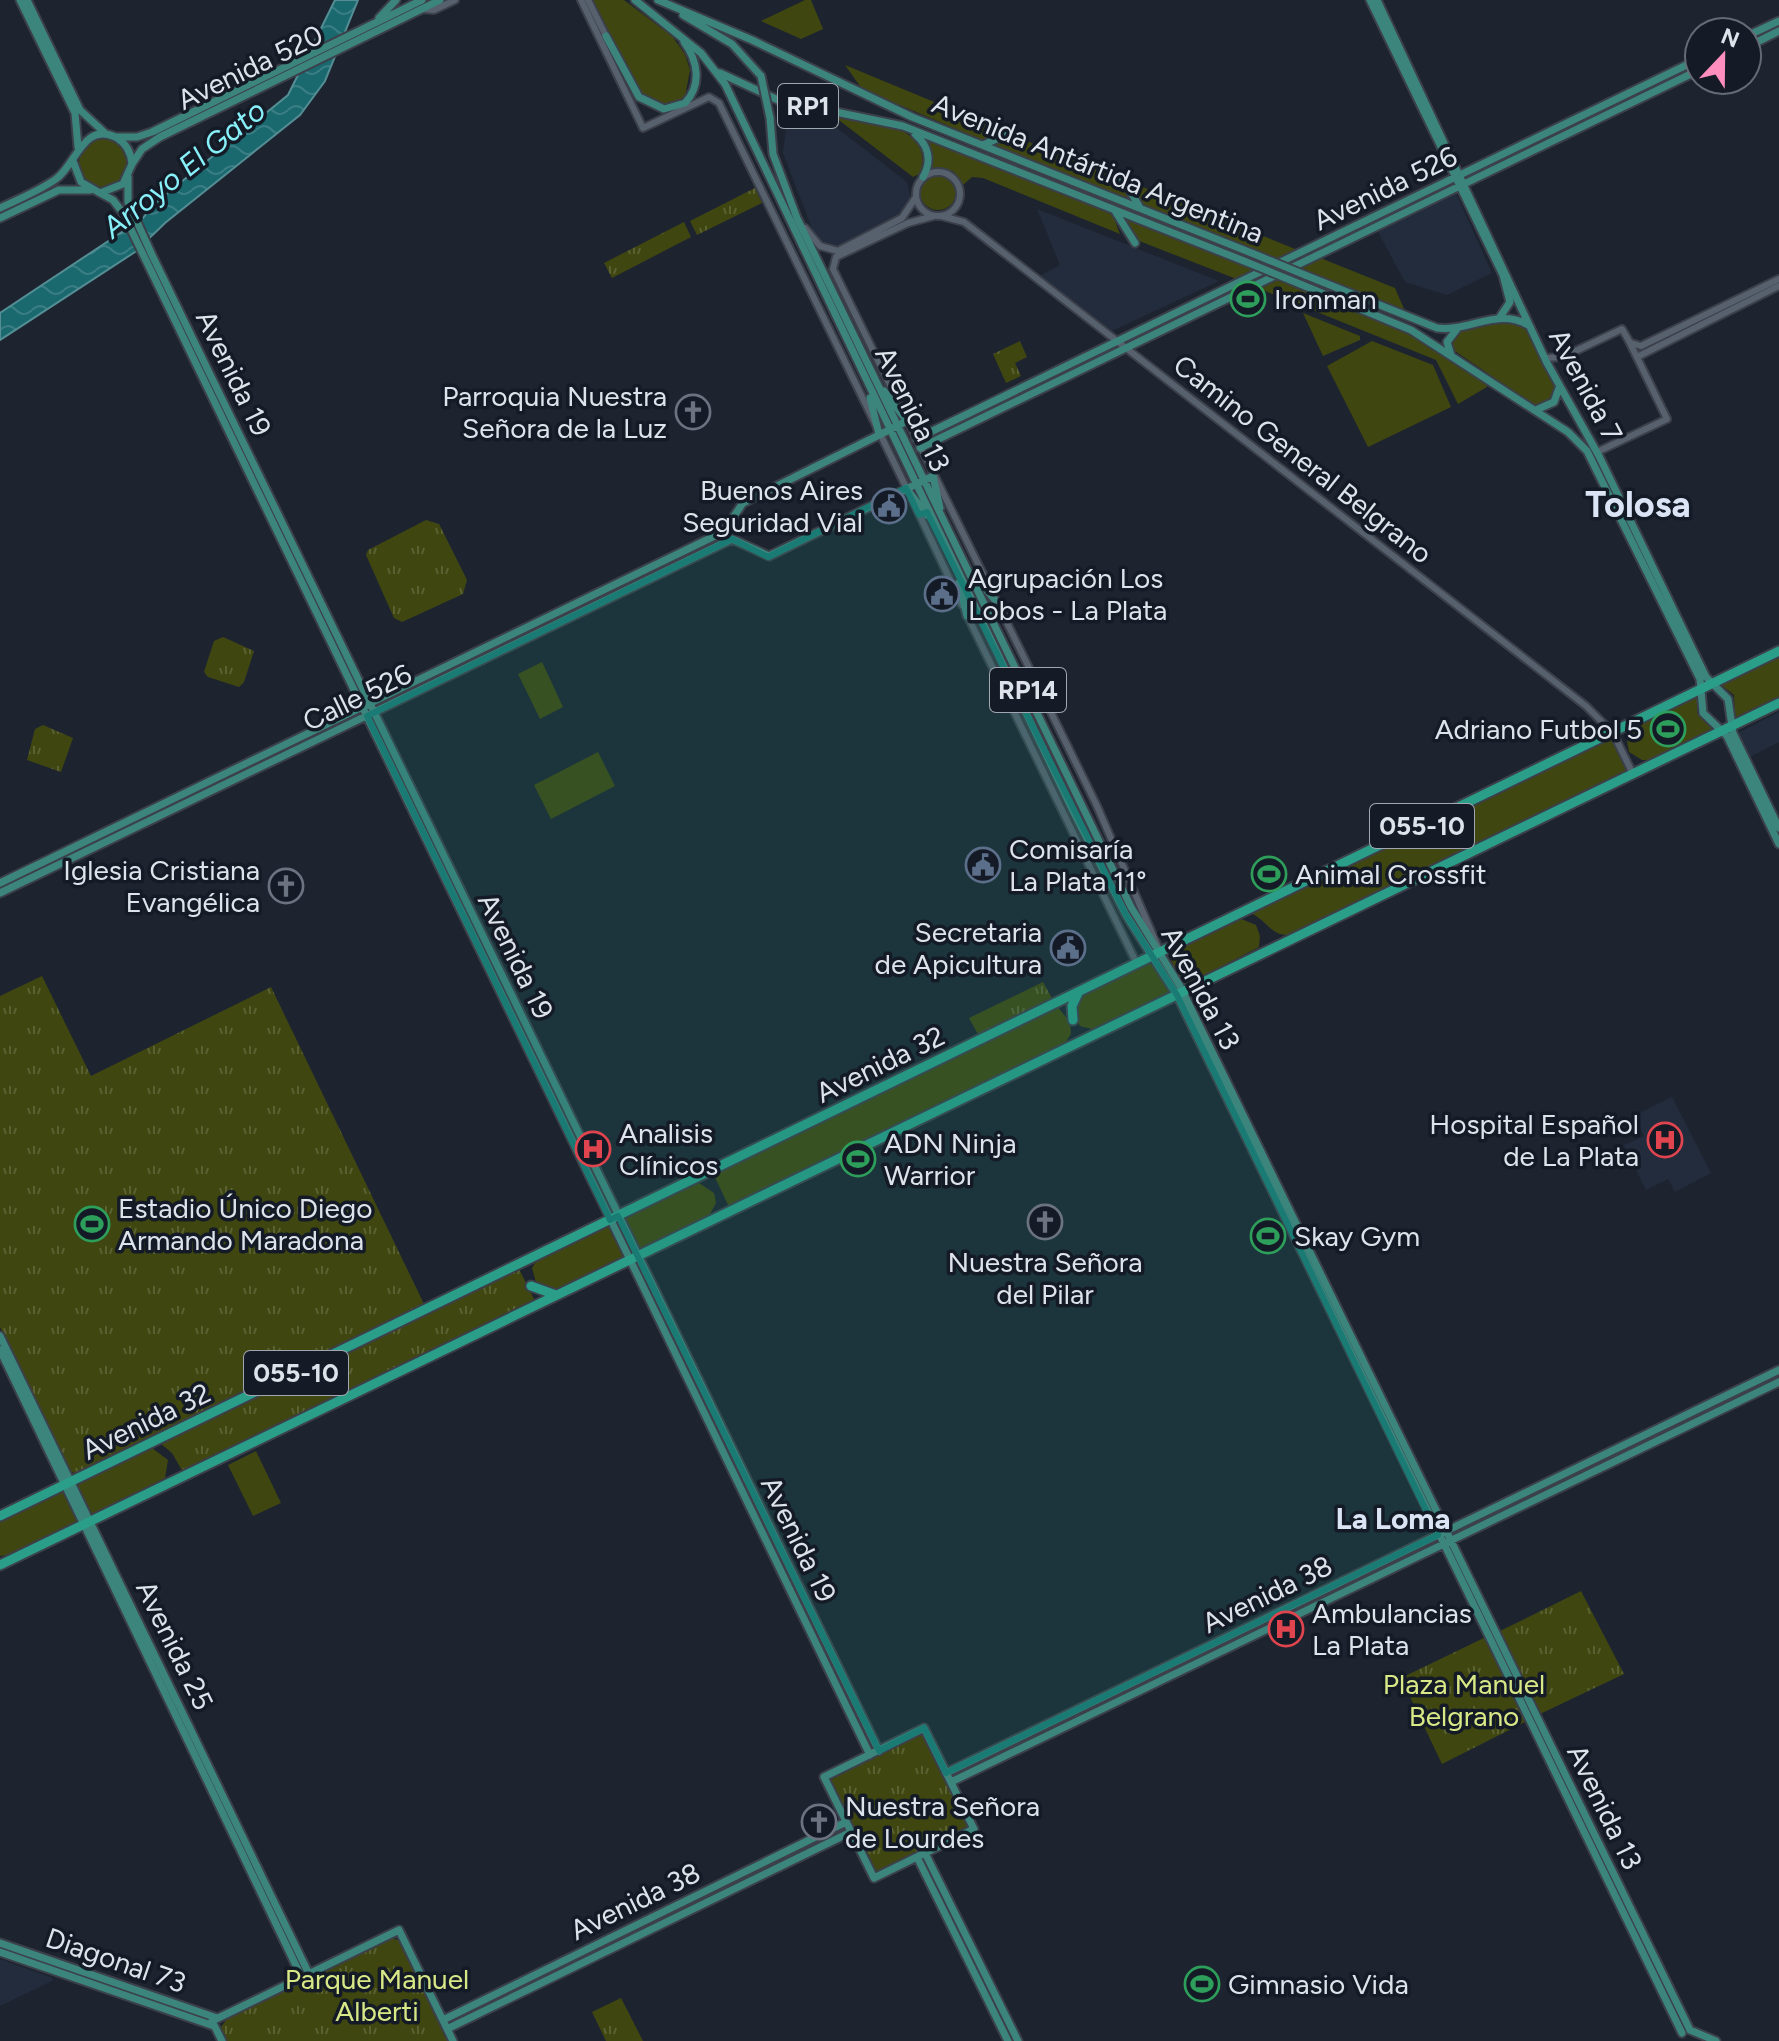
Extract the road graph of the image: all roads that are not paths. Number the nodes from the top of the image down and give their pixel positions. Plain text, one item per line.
1 (20, 0) edge
2 (27, 0) edge
3 (396, 0) edge
4 (440, 0) edge
5 (455, 0) edge
6 (581, 0) edge
7 (588, 0) edge
8 (635, 0) edge
9 (657, 0) edge
10 (1370, 0) edge
11 (1377, 0) edge
12 (421, 4) edge
13 (375, 23) junction
14 (676, 31) junction
15 (606, 36) joint
16 (347, 40) junction
17 (1683, 67) edge
18 (718, 72) junction
19 (1683, 77) edge
20 (903, 126) junction
21 (1012, 132) dead end
22 (106, 134) junction
23 (116, 137) junction
24 (983, 145) junction
25 (78, 149) junction
26 (73, 161) junction
27 (132, 164) junction
28 (1121, 176) dead end
29 (128, 177) junction
30 (923, 177) junction
31 (1461, 181) junction
32 (90, 190) junction
33 (100, 193) junction
34 (916, 197) junction
35 (958, 204) junction
36 (0, 208) edge
37 (1140, 208) junction
38 (1113, 209) junction
39 (938, 216) junction
40 (0, 218) edge
41 (797, 218) junction
42 (964, 222) junction
43 (133, 225) junction
44 (1135, 243) dead end
45 (1779, 279) edge
46 (1779, 286) edge
47 (1500, 317) junction
48 (1530, 326) junction
49 (1457, 329) junction
50 (1629, 341) junction
51 (1120, 344) junction
52 (1453, 357) junction
53 (1637, 357) junction
54 (1545, 358) junction
55 (869, 379) junction
56 (1559, 386) junction
57 (1534, 409) junction
58 (907, 421) junction
59 (898, 426) junction
60 (889, 430) junction
61 (879, 434) junction
62 (916, 439) junction
63 (920, 448) junction
64 (1597, 452) junction
65 (933, 476) junction
66 (920, 482) junction
67 (906, 488) junction
68 (944, 522) junction
69 (938, 530) junction
70 (964, 563) junction
71 (956, 569) junction
72 (995, 600) junction
73 (967, 616) junction
74 (1779, 651) edge
75 (1712, 684) junction
76 (1702, 689) junction
77 (1779, 703) edge
78 (367, 705) junction
79 (372, 714) junction
80 (1732, 726) junction
81 (1721, 731) junction
82 (1613, 733) junction
83 (1633, 774) junction
84 (1779, 828) edge
85 (1779, 844) edge
86 (0, 883) edge
87 (0, 893) edge
88 (1156, 955) junction
89 (1137, 964) junction
90 (1078, 993) junction
91 (1180, 993) junction
92 (1073, 1020) dead end
93 (614, 1218) junction
94 (633, 1258) junction
95 (531, 1286) dead end
96 (556, 1295) junction
97 (0, 1336) edge
98 (0, 1350) edge
99 (1779, 1370) edge
100 (1779, 1382) edge
101 (68, 1484) junction
102 (0, 1516) edge
103 (87, 1523) junction
104 (1442, 1533) junction
105 (1447, 1543) junction
106 (3, 1562) edge
107 (879, 1751) junction
108 (870, 1755) junction
109 (946, 1773) junction
110 (951, 1782) junction
111 (846, 1822) junction
112 (851, 1832) junction
113 (921, 1855) junction
114 (0, 1943) edge
115 (0, 1952) edge
116 (305, 1976) junction
117 (443, 2020) junction
118 (214, 2022) junction
119 (447, 2029) junction
120 (1684, 2035) edge
121 (222, 2041) edge
122 (453, 2041) edge
123 (1008, 2041) edge
124 (1018, 2041) edge
125 (1716, 2041) edge

1 - 25 main road
2 - 22 main road
3 - 13 main road
4 - 12 main road, Avenida 520
5 - 12 street
6 - 61 street
7 - 15 street
8 - 14 main road, Avenida 13 / RP1
9 - 24 main road, Avenida Antártida Argentina
9 - 41 main road, Avenida 13 / RP1, bridge
10 - 31 main road, Avenida 7
11 - 31 main road, Avenida 7
12 - 13 main road, Avenida 520
12 - 16 main road, Avenida 520
13 - 16 main road, Avenida 520
14 - 15 main road
14 - 18 main road, Avenida 13 / RP1
16 - 23 main road, Avenida 520
16 - 27 main road, Avenida 520
17 - 31 main road, Avenida 526
18 - 20 main road, Avenida Antártida Argentina / RP1
18 - 55 main road, Avenida 13 / RP14
19 - 31 main road, Avenida 526
20 - 30 main road
20 - 38 main road, Avenida Antártida Argentina
21 - 24 main road
22 - 23 main road
22 - 25 main road
23 - 27 main road
24 - 37 main road, Avenida Antártida Argentina
25 - 26 main road
26 - 32 main road
26 - 36 main road
27 - 29 main road
28 - 37 main road
29 - 33 main road
29 - 43 main road, Avenida 19
30 - 34 street, RP1
30 - 35 street
31 - 47 main road, Avenida 7
31 - 48 main road, Avenida 7
31 - 51 main road, Avenida 526
32 - 33 main road
32 - 40 main road
33 - 43 main road, Avenida 19
34 - 39 street
34 - 41 street, RP1
35 - 39 street
35 - 42 street
37 - 49 main road, Avenida Antártida Argentina, bridge
38 - 44 main road
38 - 52 main road, Avenida Antártida Argentina, bridge
39 - 42 street, Camino General Belgrano
39 - 58 street
41 - 55 main road, Avenida 13 / RP14
42 - 51 street, Camino General Belgrano
43 - 78 main road, Avenida 19
45 - 50 street
46 - 53 street
47 - 48 main road
47 - 49 main road, Avenida Antártida Argentina
48 - 54 main road, Avenida 7
49 - 52 main road
50 - 53 street
50 - 54 street
51 - 62 main road, Avenida 526
51 - 63 main road, Avenida 526
51 - 82 street, Camino General Belgrano
52 - 57 main road, Avenida Antártida Argentina
53 - 64 street
54 - 56 main road, Avenida 7
55 - 58 main road
55 - 59 main road, Avenida 13 / RP14
55 - 60 main road, Avenida 13 / RP14
55 - 61 main road
56 - 57 main road
56 - 64 main road, Avenida 7
57 - 76 main road, Avenida 7
58 - 59 main road
58 - 62 street
59 - 60 main road
59 - 66 main road, Avenida 13 / RP14
60 - 61 main road
60 - 66 main road, Avenida 13 / RP14
61 - 67 street
61 - 78 main road, Calle 526
62 - 63 street
63 - 65 street
64 - 75 main road, Avenida 7
65 - 66 main road
65 - 68 main road
65 - 72 street
66 - 67 main road
66 - 68 main road, Avenida 13 / RP14
66 - 69 main road, Avenida 13 / RP14
67 - 69 main road
67 - 73 street
67 - 79 main road, Calle 526
68 - 70 main road, Avenida 13 / RP14
69 - 71 main road, Avenida 13 / RP14
70 - 72 main road
70 - 88 main road, Avenida 13 / RP14
71 - 73 main road
71 - 88 main road, Avenida 13 / RP14
72 - 88 street
73 - 89 street
74 - 75 highway, Avenida 32 / 055-10
75 - 76 highway, Avenida 32 / 055-10
75 - 80 main road, Avenida 7
76 - 81 main road, Avenida 7
76 - 82 highway, Avenida 32 / 055-10
77 - 80 highway, 055-10
78 - 79 main road, Avenida 19
78 - 86 main road, Calle 526
79 - 87 main road, Calle 526
79 - 93 main road, Avenida 19
80 - 81 highway, 055-10
80 - 84 main road, Avenida 7
81 - 83 highway, 055-10
81 - 85 main road, Avenida 7
82 - 83 street, Camino General Belgrano
82 - 88 highway, Avenida 32 / 055-10
83 - 91 highway, 055-10
88 - 89 highway, Avenida 32 / 055-10
88 - 91 main road, Avenida 13 / RP14
89 - 90 highway, Avenida 32 / 055-10
90 - 92 highway
90 - 93 highway, Avenida 32 / 055-10
91 - 94 highway, 055-10
91 - 104 main road, Avenida 13
93 - 94 main road, Avenida 19
93 - 101 highway, Avenida 32 / 055-10
94 - 96 highway, 055-10
94 - 107 main road, Avenida 19
94 - 108 main road, Avenida 19
95 - 96 highway
96 - 103 highway, 055-10
97 - 101 main road, Avenida 25
98 - 101 main road, Avenida 25
99 - 104 main road, Avenida 38
100 - 105 main road, Avenida 38
101 - 102 highway, Avenida 32 / 055-10
101 - 103 main road, Avenida 25
103 - 106 highway, 055-10
103 - 116 main road, Avenida 25
104 - 105 main road, Avenida 13
104 - 109 main road, Avenida 38
105 - 110 main road, Avenida 38
105 - 120 main road, Avenida 13
107 - 108 main road
107 - 109 main road
108 - 111 main road
109 - 110 main road
110 - 113 main road
111 - 112 main road
111 - 117 main road, Avenida 38
112 - 113 main road
112 - 119 main road, Avenida 38
113 - 123 main road
113 - 124 main road
114 - 118 main road, Diagonal 73
115 - 118 main road, Diagonal 73
116 - 117 main road
116 - 118 main road
117 - 119 main road
118 - 121 main road
119 - 122 main road
120 - 125 main road

